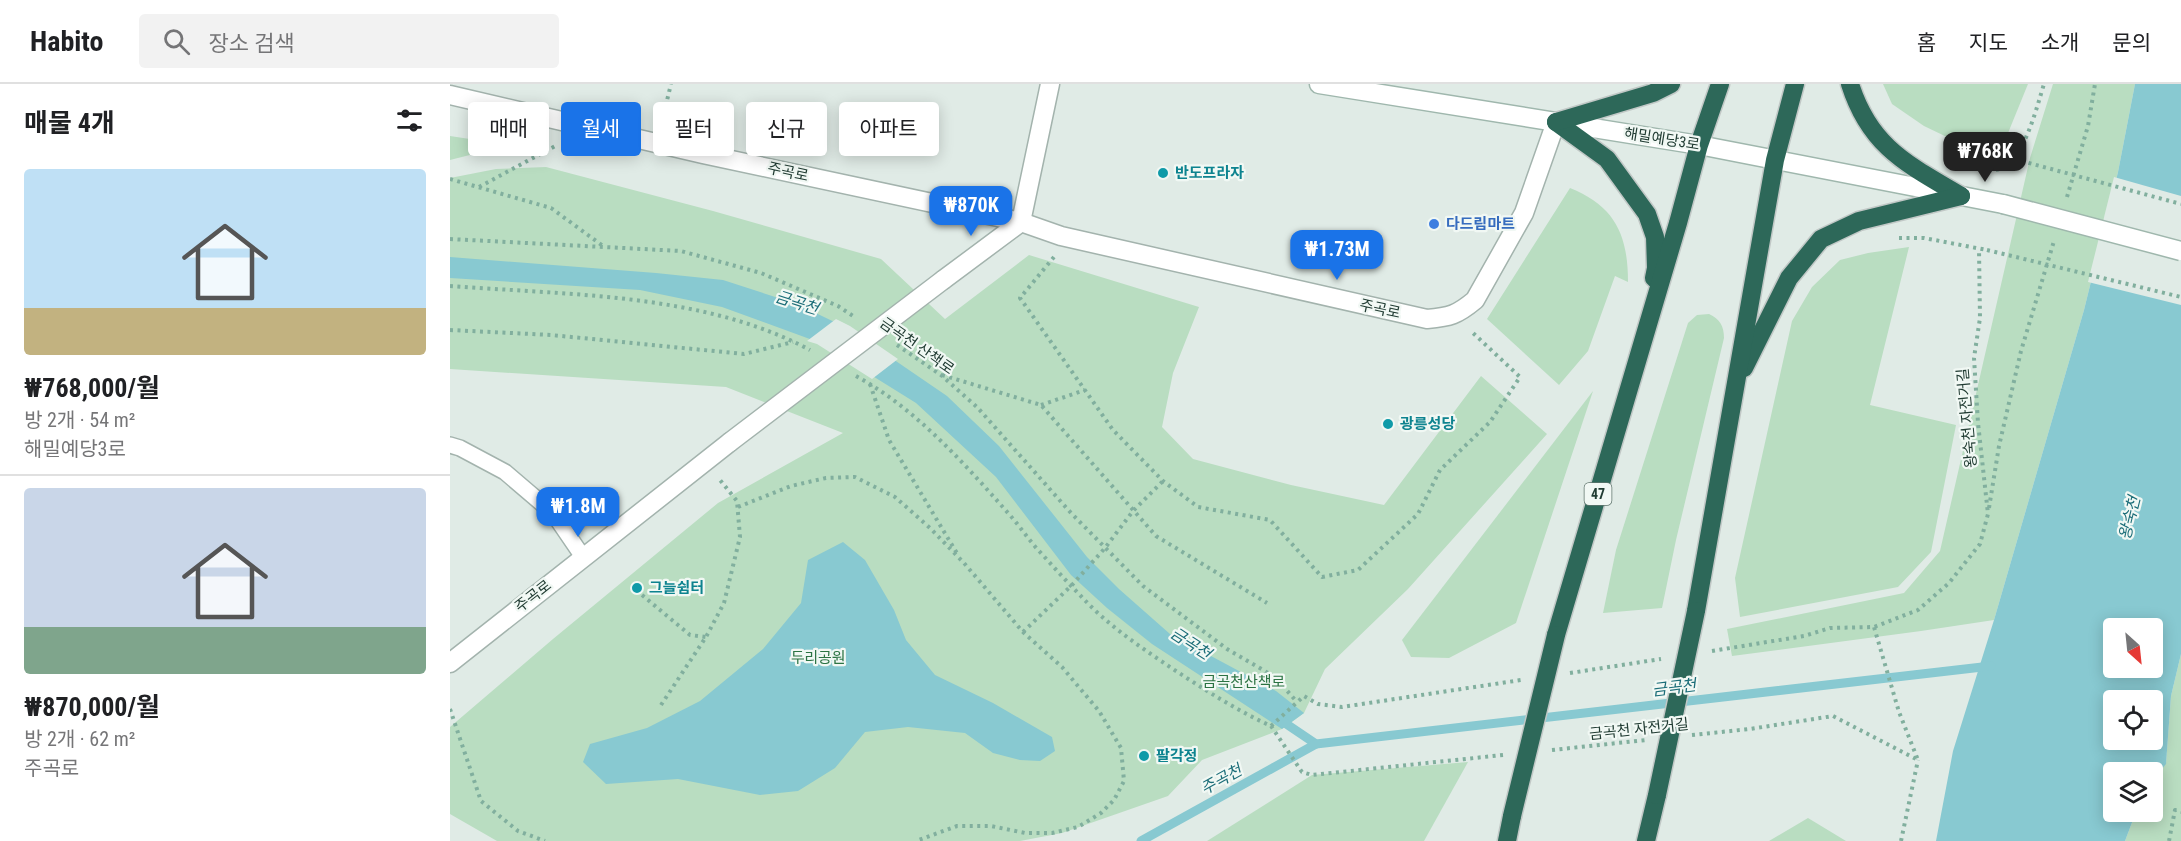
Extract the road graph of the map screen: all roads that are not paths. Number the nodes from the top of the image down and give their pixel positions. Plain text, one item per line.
1 (1050, 84) edge
2 (1319, 84) edge
3 (1671, 84) edge
4 (1720, 84) edge
5 (1795, 84) edge
6 (1850, 84) edge
7 (450, 95) edge
8 (1556, 122) junction
9 (1699, 145) junction
10 (1775, 160) junction
11 (1961, 196) junction
12 (1021, 222) junction
13 (2181, 251) edge
14 (1640, 352) junction
15 (1735, 385) junction
16 (450, 445) edge
17 (583, 557) junction
18 (450, 663) edge
19 (1507, 841) edge
20 (1646, 841) edge

1 - 12 street
2 - 8 street, 해밀예당3로
3 - 8 highway
4 - 9 highway, 47
5 - 10 highway
6 - 11 highway
7 - 12 street, 주곡로
8 - 9 street, 해밀예당3로
8 - 12 street, 주곡로
8 - 14 highway
9 - 10 street, 해밀예당3로
9 - 14 highway, 47
10 - 11 street, 해밀예당3로
10 - 15 highway
11 - 13 street, 해밀예당3로, bridge
11 - 15 highway
12 - 17 street, 주곡로, bridge
14 - 19 highway, 47, bridge
15 - 20 highway, bridge
16 - 17 lane
17 - 18 street, 주곡로

